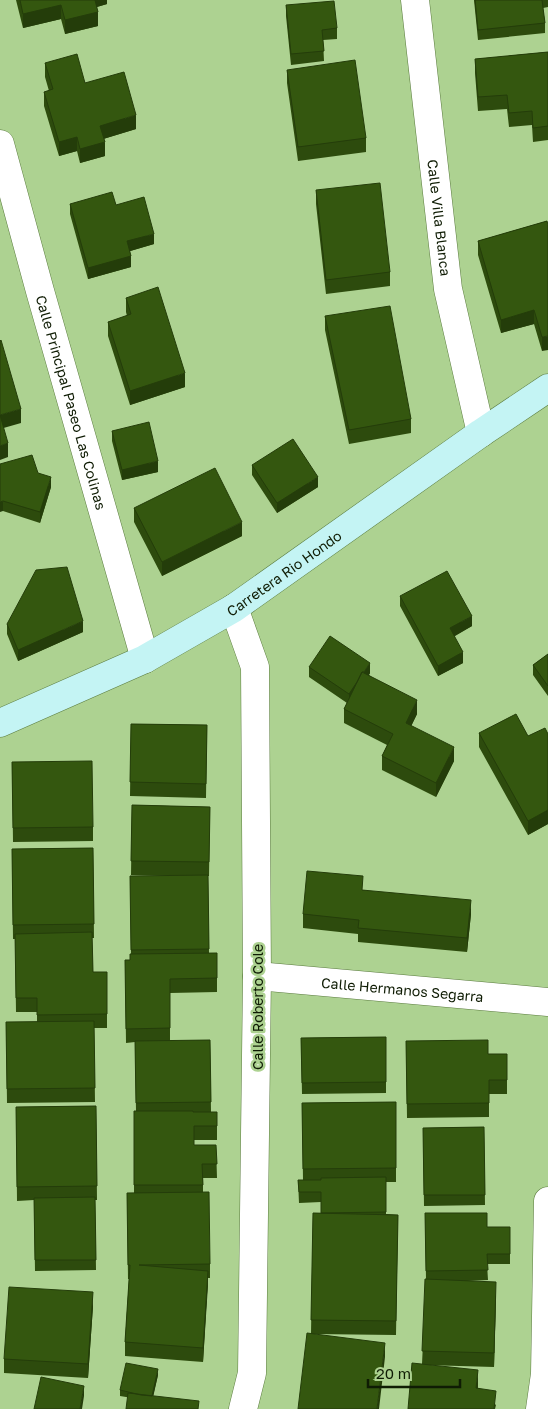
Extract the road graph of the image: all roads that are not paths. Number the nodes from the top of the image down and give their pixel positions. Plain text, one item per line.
1 (415, 0) edge
2 (0, 144) edge
3 (5, 181) edge
4 (548, 388) edge
5 (481, 433) junction
6 (234, 608) junction
7 (145, 659) junction
8 (0, 724) edge
9 (258, 976) junction
10 (548, 1002) edge
11 (548, 1201) edge
12 (242, 1409) edge
13 (540, 1409) edge

1 - 5 street, Calle Villa Blanca
2 - 3 street, Calle Principal Paseo Las Colinas
3 - 7 street, Calle Principal Paseo Las Colinas
4 - 5 street, Carretera Rio Hondo
5 - 6 street, Carretera Rio Hondo
6 - 7 street, Carretera Rio Hondo
6 - 9 street, Calle Roberto Cole
7 - 8 street, Carretera Rio Hondo
9 - 10 street, Calle Hermanos Segarra
9 - 12 street, Calle Roberto Cole
11 - 13 street

